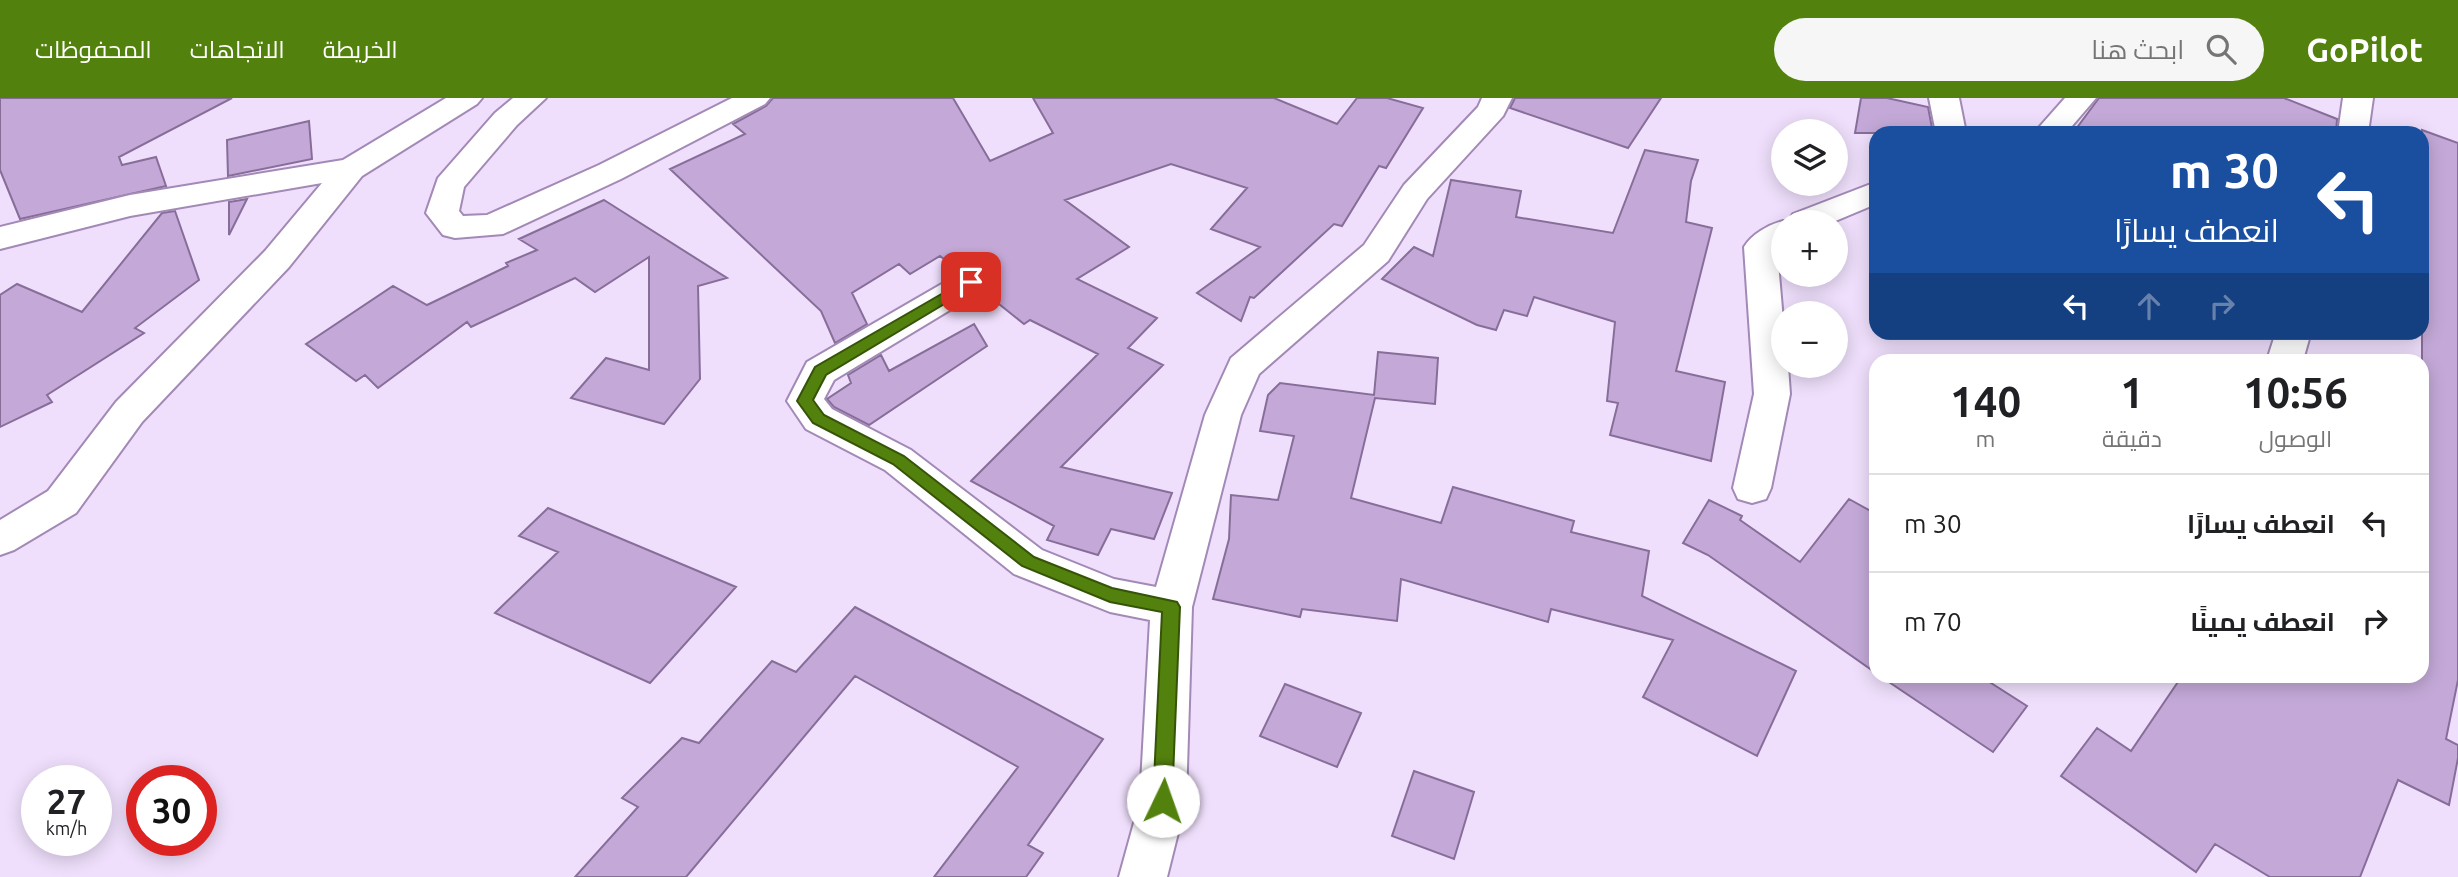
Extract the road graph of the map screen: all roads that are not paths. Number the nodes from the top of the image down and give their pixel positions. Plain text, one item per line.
1 (467, 98) edge
2 (531, 98) edge
3 (755, 98) edge
4 (1497, 98) edge
5 (1944, 98) edge
6 (2081, 98) edge
7 (2358, 98) edge
8 (1950, 126) edge
9 (2055, 126) edge
10 (2354, 126) edge
11 (351, 169) junction
12 (1869, 195) edge
13 (1833, 210) edge
14 (0, 237) edge
15 (1771, 240) edge
16 (971, 282) dead end
17 (1752, 488) dead end
18 (0, 539) edge
19 (1171, 607) junction
20 (1143, 877) edge

1 - 11 street
2 - 3 street
4 - 19 street
5 - 8 street
6 - 9 street
7 - 10 street
11 - 14 street
11 - 18 street
12 - 13 street
15 - 17 street
16 - 19 street
19 - 20 street

